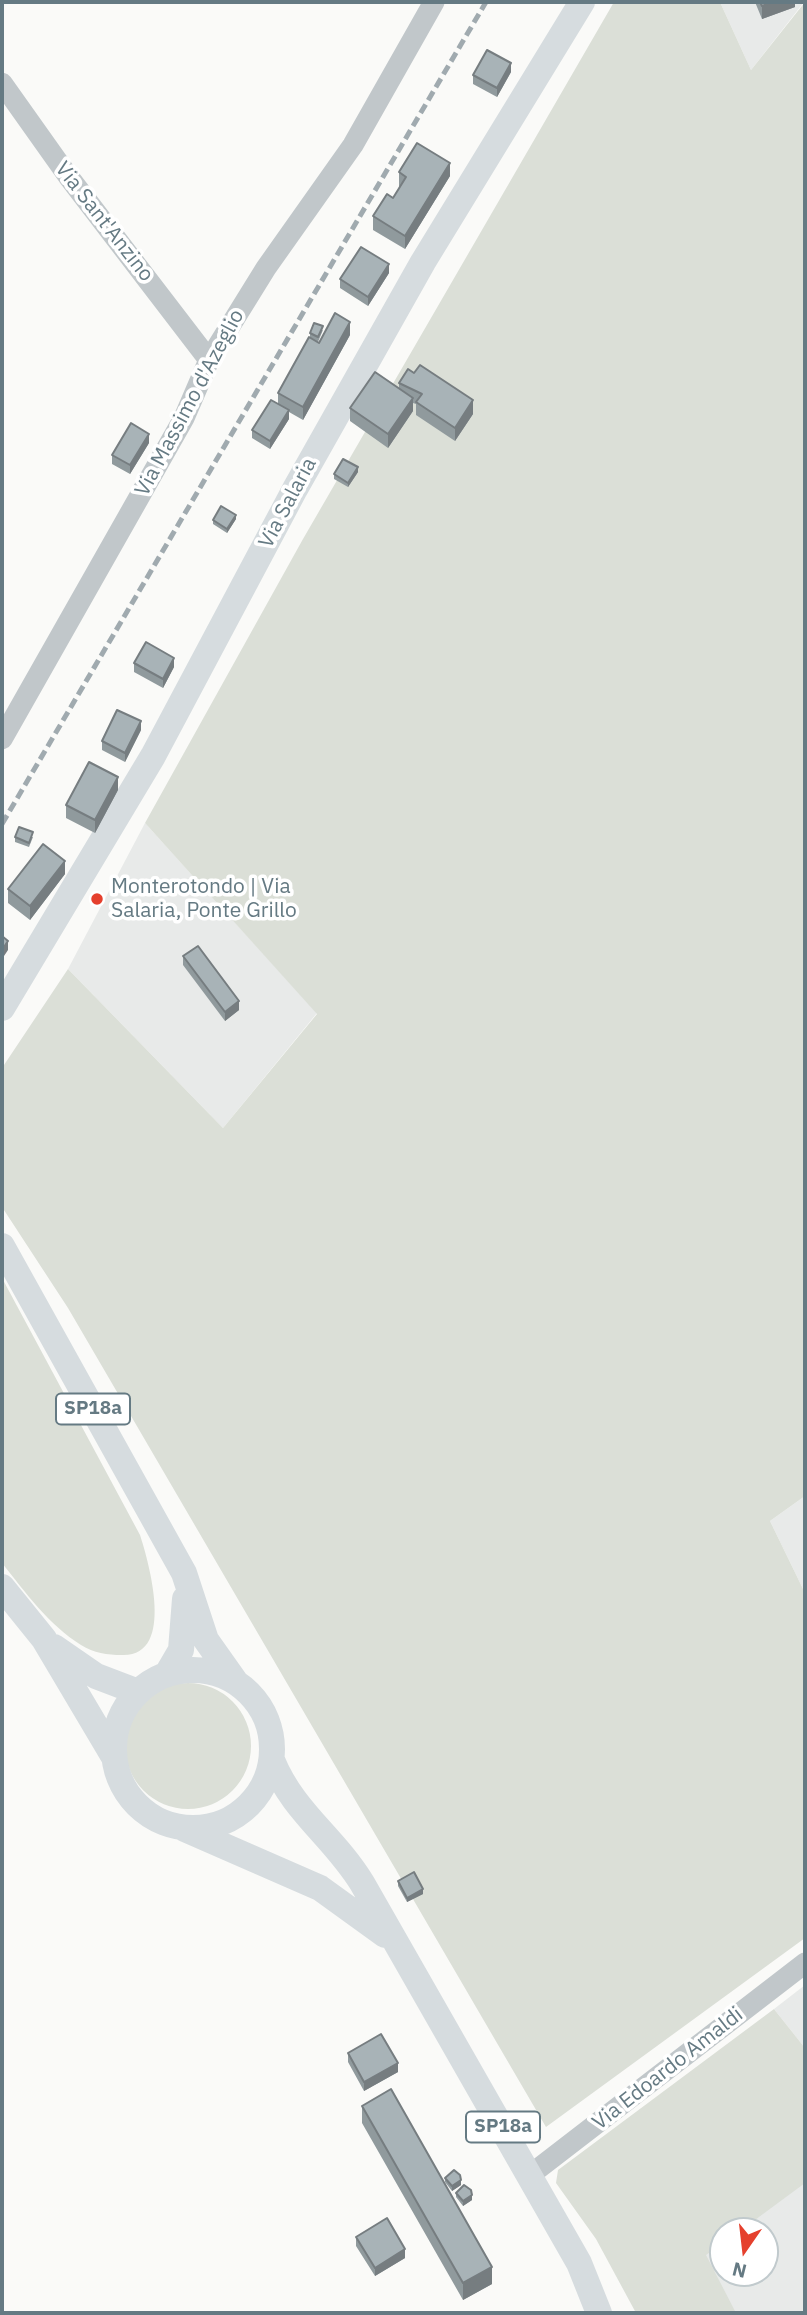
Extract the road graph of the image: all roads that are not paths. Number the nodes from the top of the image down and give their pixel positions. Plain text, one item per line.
1 (434, 2) edge
2 (582, 2) edge
3 (2, 83) edge
4 (209, 360) junction
5 (2, 739) edge
6 (2, 1008) edge
7 (2, 1246) edge
8 (184, 1573) junction
9 (2, 1587) edge
10 (44, 1639) junction
11 (167, 1674) junction
12 (236, 1682) junction
13 (138, 1692) junction
14 (114, 1757) junction
15 (272, 1760) junction
16 (185, 1829) junction
17 (397, 1945) junction
18 (805, 1963) edge
19 (530, 2175) junction
20 (599, 2313) edge

1 - 4 street, Via Massimo d'Azeglio
2 - 6 main road, Via Salaria
3 - 4 street, Via Sant'Anzino
4 - 5 street, Via Massimo d'Azeglio
7 - 8 main road, SP18a
8 - 11 main road, SP18a
8 - 12 main road, SP18a
9 - 10 main road
10 - 13 main road
10 - 14 main road
11 - 12 main road
11 - 13 main road
12 - 15 main road
13 - 14 main road
14 - 16 main road
15 - 16 main road
15 - 17 main road, SP18a
16 - 17 main road, SP18a
17 - 19 main road, SP18a
18 - 19 street, Via Edoardo Amaldi
19 - 20 main road, SP18a

